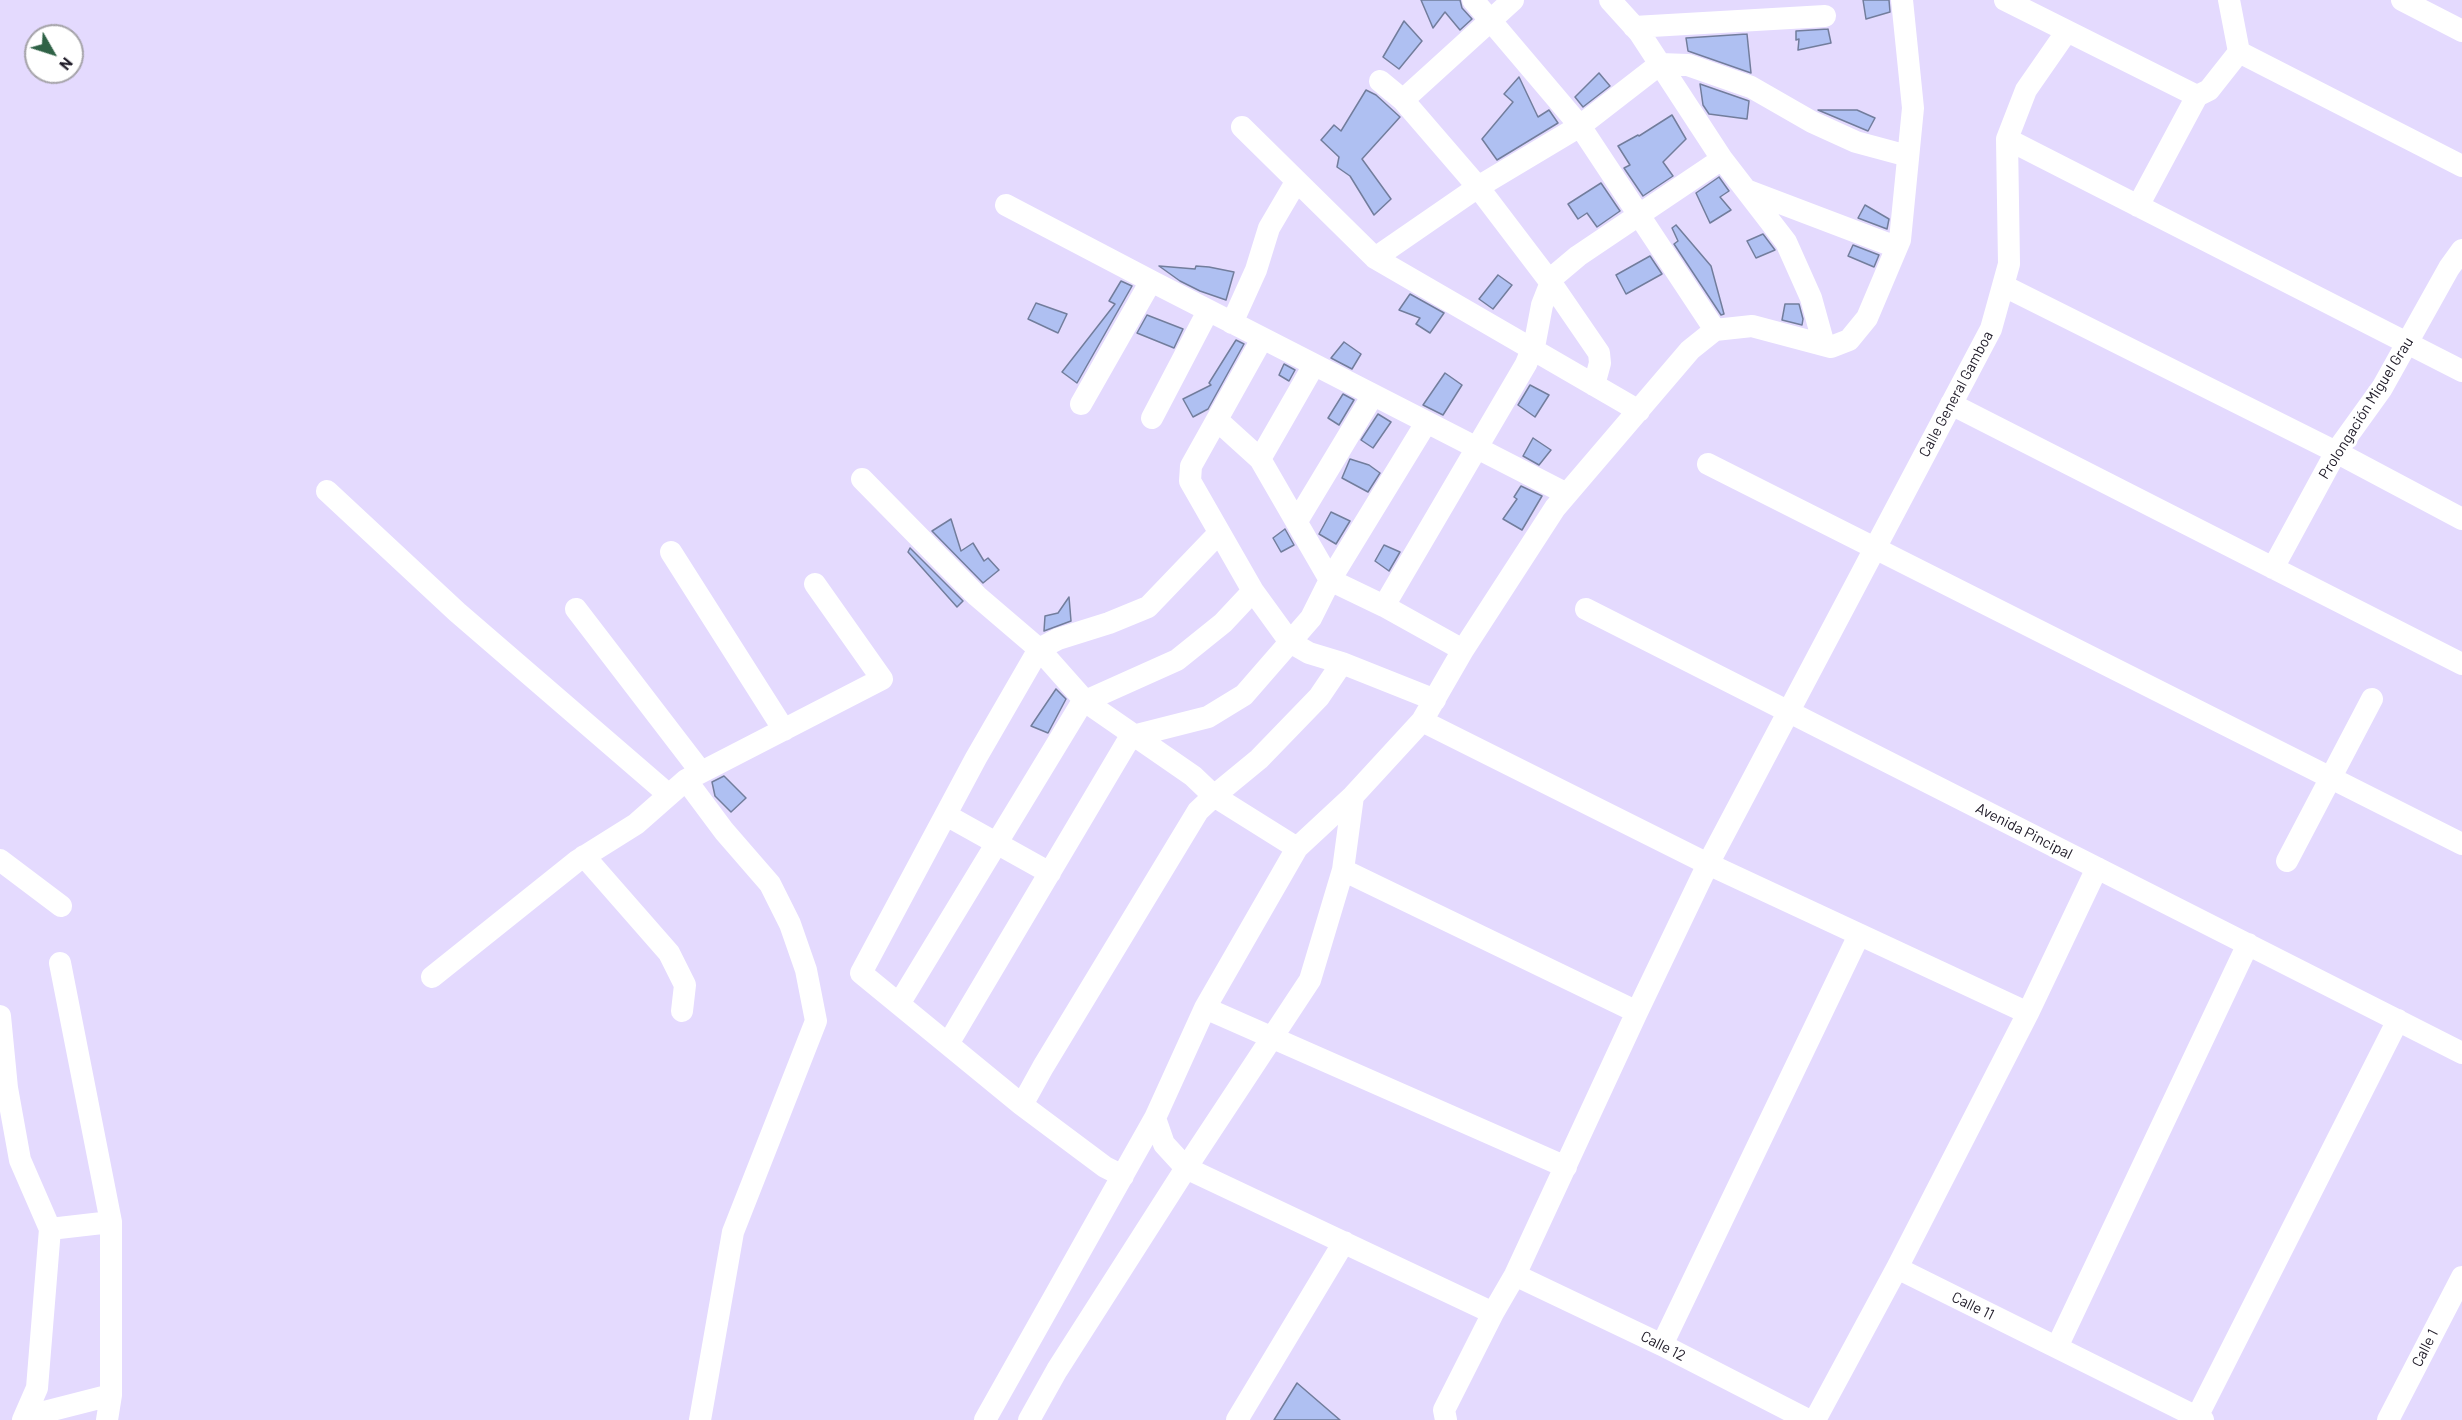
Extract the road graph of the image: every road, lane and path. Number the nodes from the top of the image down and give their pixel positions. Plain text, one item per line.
1 (1473, 0) edge
2 (1514, 0) edge
3 (1610, 0) edge
4 (1902, 0) edge
5 (2005, 0) edge
6 (2402, 0) edge
7 (2226, 2) edge
8 (1825, 16) dead end
9 (1492, 19) junction
10 (1634, 27) junction
11 (2067, 31) junction
12 (2462, 31) edge
13 (2238, 52) junction
14 (1660, 64) junction
15 (1380, 81) dead end
16 (2198, 96) junction
17 (1403, 100) junction
18 (1581, 126) junction
19 (1242, 127) dead end
20 (2007, 139) junction
21 (1908, 156) junction
22 (1722, 159) junction
23 (2462, 166) edge
24 (1296, 182) junction
25 (1478, 187) junction
26 (1746, 190) junction
27 (1006, 205) dead end
28 (2138, 206) junction
29 (1640, 214) junction
30 (1896, 247) junction
31 (2462, 250) edge
32 (1375, 258) junction
33 (1151, 280) junction
34 (1551, 283) junction
35 (2004, 286) junction
36 (1208, 311) junction
37 (1232, 323) junction
38 (1715, 330) junction
39 (1262, 339) junction
40 (2408, 342) junction
41 (1824, 345) junction
42 (1532, 350) junction
43 (1314, 365) junction
44 (2462, 370) edge
45 (1594, 385) junction
46 (1373, 395) junction
47 (1081, 404) dead end
48 (1951, 404) junction
49 (1639, 411) junction
50 (1152, 418) dead end
51 (1217, 420) junction
52 (1426, 423) junction
53 (1477, 448) junction
54 (2336, 452) junction
55 (1260, 459) junction
56 (1708, 464) dead end
57 (862, 479) dead end
58 (327, 491) dead end
59 (1567, 494) junction
60 (2462, 519) edge
61 (1297, 521) junction
62 (1219, 533) junction
63 (1874, 548) junction
64 (671, 552) dead end
65 (2272, 568) junction
66 (1330, 580) junction
67 (815, 584) dead end
68 (1253, 591) junction
69 (1384, 606) junction
70 (576, 609) dead end
71 (1586, 609) dead end
72 (1290, 642) junction
73 (1039, 649) junction
74 (1463, 650) junction
75 (1342, 663) junction
76 (2462, 664) edge
77 (2372, 699) dead end
78 (1435, 700) junction
79 (1086, 702) junction
80 (1790, 712) junction
81 (1422, 721) junction
82 (784, 730) junction
83 (1133, 736) junction
84 (2332, 778) junction
85 (685, 782) junction
86 (1214, 796) junction
87 (1353, 796) junction
88 (946, 815) junction
89 (998, 842) junction
90 (2462, 844) edge
91 (1297, 848) junction
92 (584, 856) junction
93 (0, 860) edge
94 (2287, 861) dead end
95 (1708, 864) junction
96 (2097, 868) junction
97 (1343, 870) junction
98 (1050, 873) junction
99 (61, 906) dead end
100 (1859, 935) junction
101 (2248, 944) junction
102 (60, 963) dead end
103 (432, 977) dead end
104 (899, 1004) junction
105 (1205, 1008) junction
106 (682, 1011) dead end
107 (1637, 1012) junction
108 (2028, 1013) junction
109 (0, 1016) edge
110 (2397, 1020) junction
111 (1272, 1038) junction
112 (948, 1044) junction
113 (2462, 1053) edge
114 (1022, 1105) junction
115 (1155, 1118) junction
116 (1566, 1167) junction
117 (1186, 1168) junction
118 (1123, 1176) junction
119 (111, 1222) junction
120 (50, 1229) junction
121 (1344, 1242) junction
122 (1897, 1268) junction
123 (1515, 1275) junction
124 (2462, 1277) edge
125 (1493, 1312) junction
126 (1662, 1345) junction
127 (2057, 1347) junction
128 (111, 1395) junction
129 (2200, 1418) edge
130 (24, 1419) edge
131 (107, 1420) edge
132 (700, 1420) edge
133 (985, 1420) edge
134 (1029, 1420) edge
135 (1237, 1420) edge
136 (1446, 1420) edge
137 (1808, 1420) edge
138 (1815, 1420) edge
139 (2388, 1420) edge

1 - 9 street
2 - 9 street
3 - 10 street
4 - 21 street
5 - 11 street
6 - 12 street
7 - 13 street
8 - 10 street
9 - 17 street
9 - 18 street
10 - 14 street
11 - 16 street
11 - 20 street, Calle General Gamboa
13 - 16 street
13 - 23 street
14 - 18 street
14 - 21 street
14 - 22 street
15 - 17 street
16 - 28 street
17 - 25 street
18 - 25 street
18 - 29 street
19 - 24 street
20 - 28 street
20 - 35 street, Calle General Gamboa
21 - 30 street
22 - 26 street
22 - 29 street
24 - 32 street
24 - 37 street
25 - 32 street
25 - 34 street
26 - 30 street
26 - 41 street
27 - 33 street
28 - 40 street
29 - 34 street
29 - 38 street
30 - 41 street
31 - 40 street, Prolongación Miguel Grau
32 - 42 street
33 - 36 street
33 - 47 street
34 - 42 street
34 - 45 street
35 - 48 street, Calle General Gamboa
35 - 54 street
36 - 37 street
36 - 50 street
37 - 39 street
38 - 41 street
38 - 49 street
39 - 43 street
39 - 51 street
40 - 44 street
40 - 54 street, Prolongación Miguel Grau
42 - 45 street
42 - 53 street
43 - 46 street
43 - 55 street
45 - 49 street
46 - 52 street
46 - 61 street
48 - 63 street, Calle General Gamboa
48 - 65 street
49 - 59 street
51 - 55 street
51 - 62 street
52 - 53 street
52 - 66 street
53 - 59 street
53 - 69 street
54 - 60 street
54 - 65 street, Prolongación Miguel Grau
55 - 61 street
56 - 63 street
57 - 73 street
58 - 85 street
59 - 74 street
61 - 66 street
62 - 68 street
62 - 73 street
63 - 80 street, Calle General Gamboa
63 - 84 street
64 - 82 street
65 - 76 street
66 - 69 street
66 - 72 street
67 - 82 street
68 - 72 street
68 - 79 street
69 - 74 street
70 - 85 street
71 - 80 street, Avenida Pincipal
72 - 75 street
72 - 83 street
73 - 79 street
73 - 88 street
74 - 78 street
75 - 78 street
75 - 86 street
77 - 84 street
78 - 81 street
79 - 83 street
79 - 89 street
80 - 95 street, Calle General Gamboa
80 - 96 street, Avenida Pincipal
81 - 87 street
81 - 95 street
82 - 85 street
83 - 86 street
83 - 98 street
84 - 90 street
84 - 94 street
85 - 92 street
85 - 132 street
86 - 91 street
86 - 114 street
87 - 91 street
87 - 97 street
88 - 89 street
88 - 104 street
89 - 98 street
89 - 104 street
91 - 105 street
92 - 103 street
92 - 106 street
93 - 99 street
95 - 100 street
95 - 107 street, Calle General Gamboa
96 - 101 street, Avenida Pincipal
96 - 108 street
97 - 107 street
97 - 111 street
98 - 112 street
100 - 108 street
100 - 126 street
101 - 110 street, Avenida Pincipal
101 - 127 street
102 - 119 street
104 - 112 street
105 - 111 street
105 - 115 street
107 - 116 street, Calle General Gamboa
108 - 122 street
109 - 120 street
110 - 113 street, Avenida Pincipal
110 - 129 street
111 - 116 street
111 - 117 street
112 - 114 street
114 - 118 street
115 - 117 street
115 - 118 street
116 - 123 street, Calle General Gamboa
117 - 121 street
117 - 134 street
118 - 133 street
119 - 120 street
119 - 128 street
120 - 130 street
121 - 125 street
121 - 135 street
122 - 127 street, Calle 11
122 - 138 street
123 - 125 street, Calle General Gamboa
123 - 126 street, Calle 12
124 - 139 street, Calle 1
125 - 136 street, Calle General Gamboa
126 - 137 street, Calle 12
127 - 129 street, Calle 11
128 - 130 street
128 - 131 street

